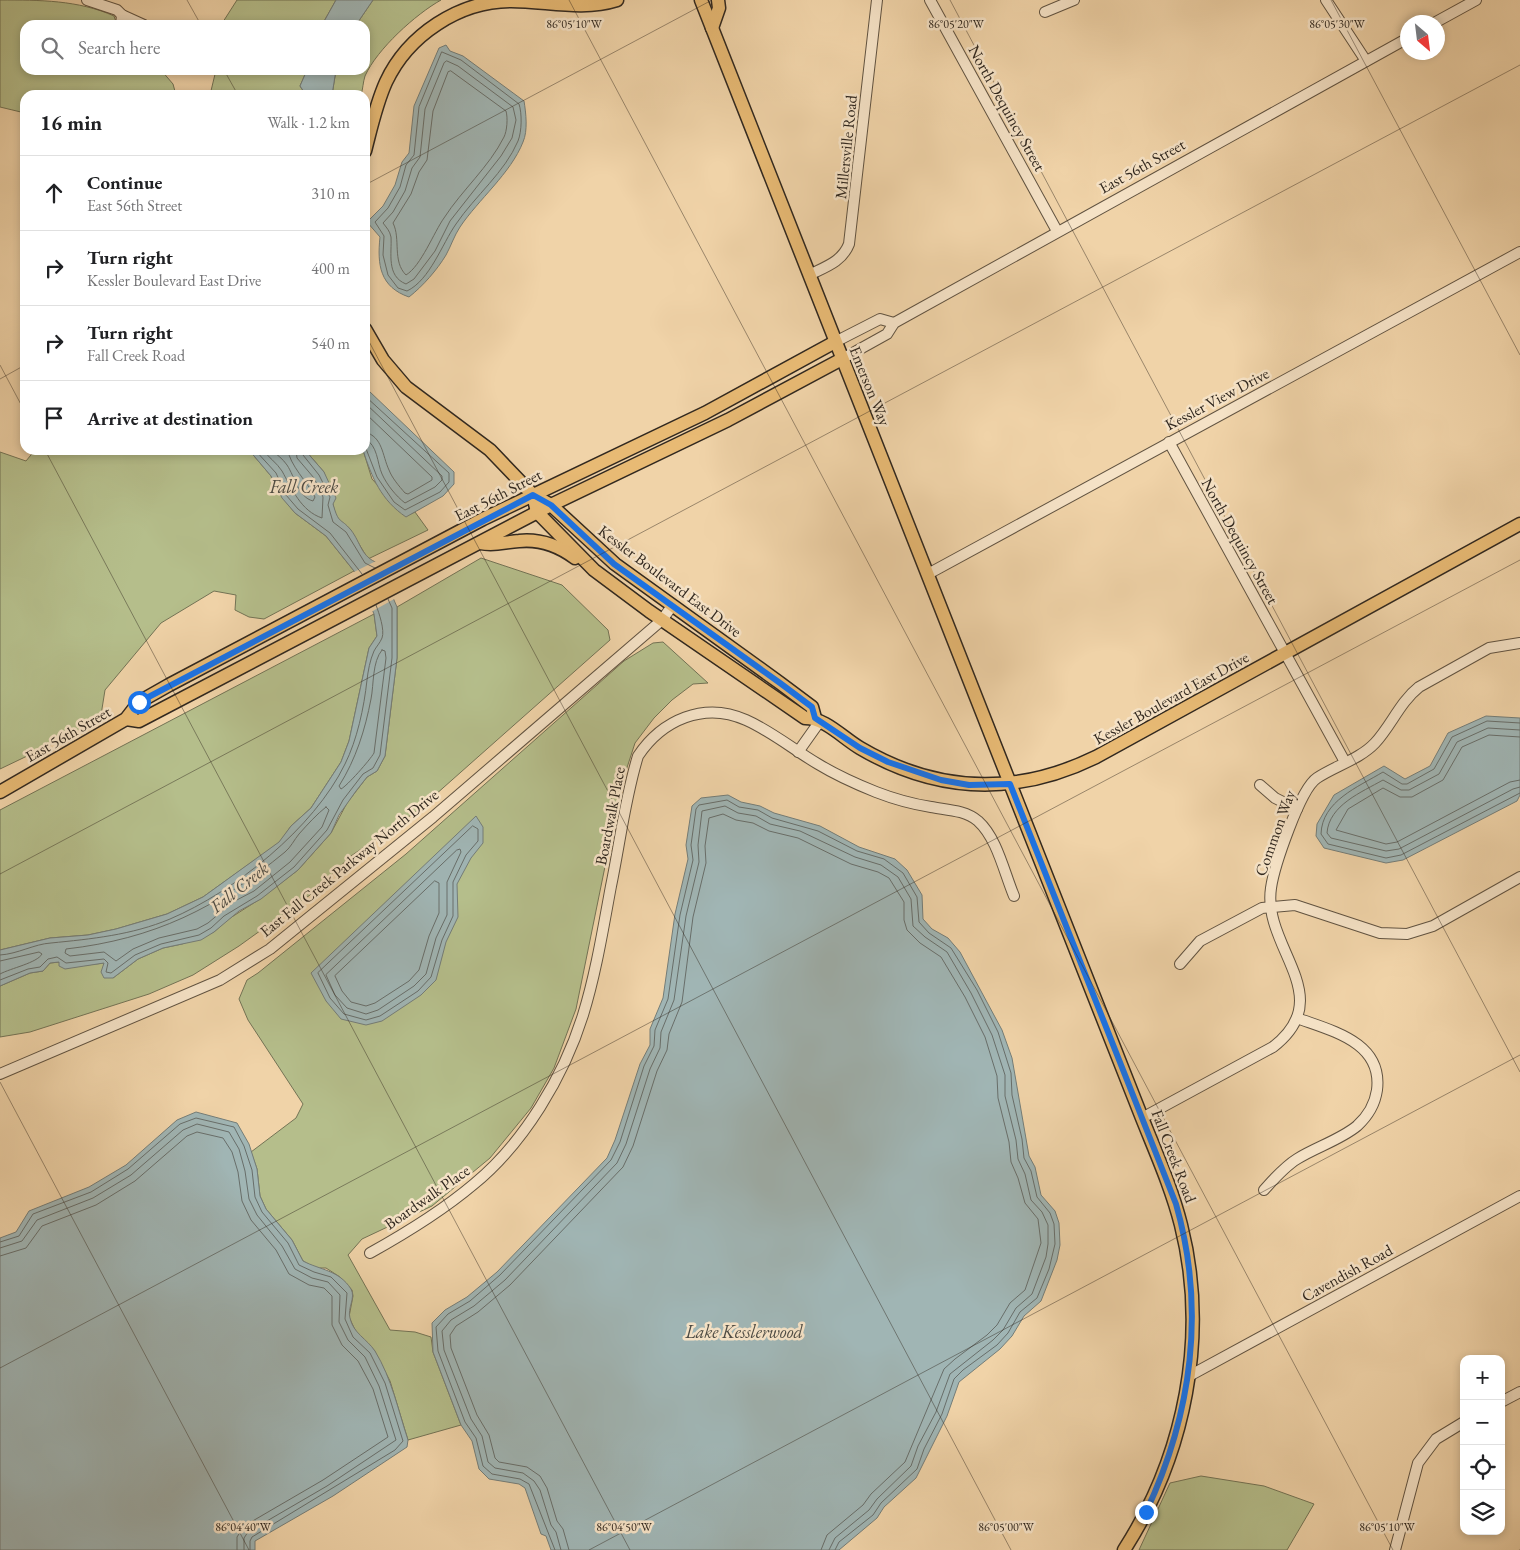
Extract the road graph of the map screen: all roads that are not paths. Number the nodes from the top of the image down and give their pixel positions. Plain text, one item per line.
1 (87, 0) edge
2 (617, 0) edge
3 (701, 0) edge
4 (718, 0) edge
5 (877, 0) edge
6 (930, 0) edge
7 (1074, 0) edge
8 (1326, 0) edge
9 (1476, 0) edge
10 (1045, 12) dead end
11 (1445, 17) edge
12 (122, 20) edge
13 (712, 28) junction
14 (1400, 42) edge
15 (1366, 61) junction
16 (370, 134) edge
17 (1057, 231) junction
18 (1520, 252) edge
19 (809, 275) junction
20 (894, 323) junction
21 (370, 338) edge
22 (835, 342) junction
23 (842, 359) junction
24 (1169, 442) junction
25 (533, 495) junction
26 (551, 505) junction
27 (537, 512) junction
28 (1520, 524) edge
29 (480, 543) junction
30 (582, 560) junction
31 (928, 574) junction
32 (672, 606) junction
33 (662, 620) junction
34 (1520, 642) edge
35 (1284, 654) junction
36 (126, 719) junction
37 (818, 719) junction
38 (798, 752) junction
39 (1345, 762) junction
40 (1010, 784) junction
41 (1260, 785) dead end
42 (0, 792) edge
43 (1297, 809) junction
44 (1520, 877) edge
45 (1014, 896) dead end
46 (1270, 906) junction
47 (1180, 964) dead end
48 (1297, 1018) junction
49 (0, 1074) edge
50 (1142, 1118) junction
51 (1264, 1190) dead end
52 (1520, 1196) edge
53 (370, 1253) dead end
54 (1189, 1376) junction
55 (1520, 1392) edge
56 (1505, 1400) edge
57 (1460, 1424) edge
58 (1124, 1550) edge
59 (1395, 1550) edge

1 - 12 street
2 - 16 main road
3 - 13 main road, Emerson Way
4 - 13 main road
5 - 19 street, Millersville Road
6 - 17 street, North Dequincy Street
7 - 10 street
8 - 15 street
9 - 11 street
13 - 19 main road, Emerson Way
14 - 15 street, East 56th Street
15 - 17 street, East 56th Street
17 - 20 street, East 56th Street
18 - 24 street, Kessler View Drive
19 - 22 main road, Emerson Way
20 - 22 street, East 56th Street
20 - 23 street, East 56th Street
21 - 25 main road
22 - 23 main road, Emerson Way
22 - 25 main road, East 56th Street
23 - 26 main road, East 56th Street
23 - 31 main road, Emerson Way
24 - 31 street, Kessler View Drive
24 - 35 street, North Dequincy Street
25 - 26 main road, Kessler Boulevard East Drive
25 - 27 main road
25 - 36 main road, East 56th Street
26 - 27 main road, East 56th Street
26 - 32 main road, Kessler Boulevard East Drive
27 - 29 main road, East 56th Street
27 - 30 main road, Kessler Boulevard East Drive
28 - 35 main road, Kessler Boulevard East Drive
29 - 30 main road
29 - 36 main road, East 56th Street
30 - 33 main road, Kessler Boulevard East Drive
31 - 40 main road, Emerson Way
32 - 33 street, East Fall Creek Parkway North Drive
32 - 37 main road, Kessler Boulevard East Drive
33 - 37 main road, Kessler Boulevard East Drive
33 - 49 street, East Fall Creek Parkway North Drive
34 - 39 street, Common Way
35 - 39 street, North Dequincy Street
35 - 40 main road, Kessler Boulevard East Drive
36 - 42 main road, East 56th Street
37 - 38 street
37 - 40 main road, Kessler Boulevard East Drive
38 - 45 street, Boardwalk Place
38 - 53 street, Boardwalk Place
39 - 43 street, Common Way
40 - 50 main road, Fall Creek Road
41 - 43 street
43 - 46 street, Common Way
44 - 46 street
46 - 47 street
46 - 48 street, Common Way
48 - 50 street
48 - 51 street
50 - 54 main road, Fall Creek Road
52 - 54 street, Cavendish Road
54 - 58 main road, Fall Creek Road
55 - 56 street
57 - 59 street

